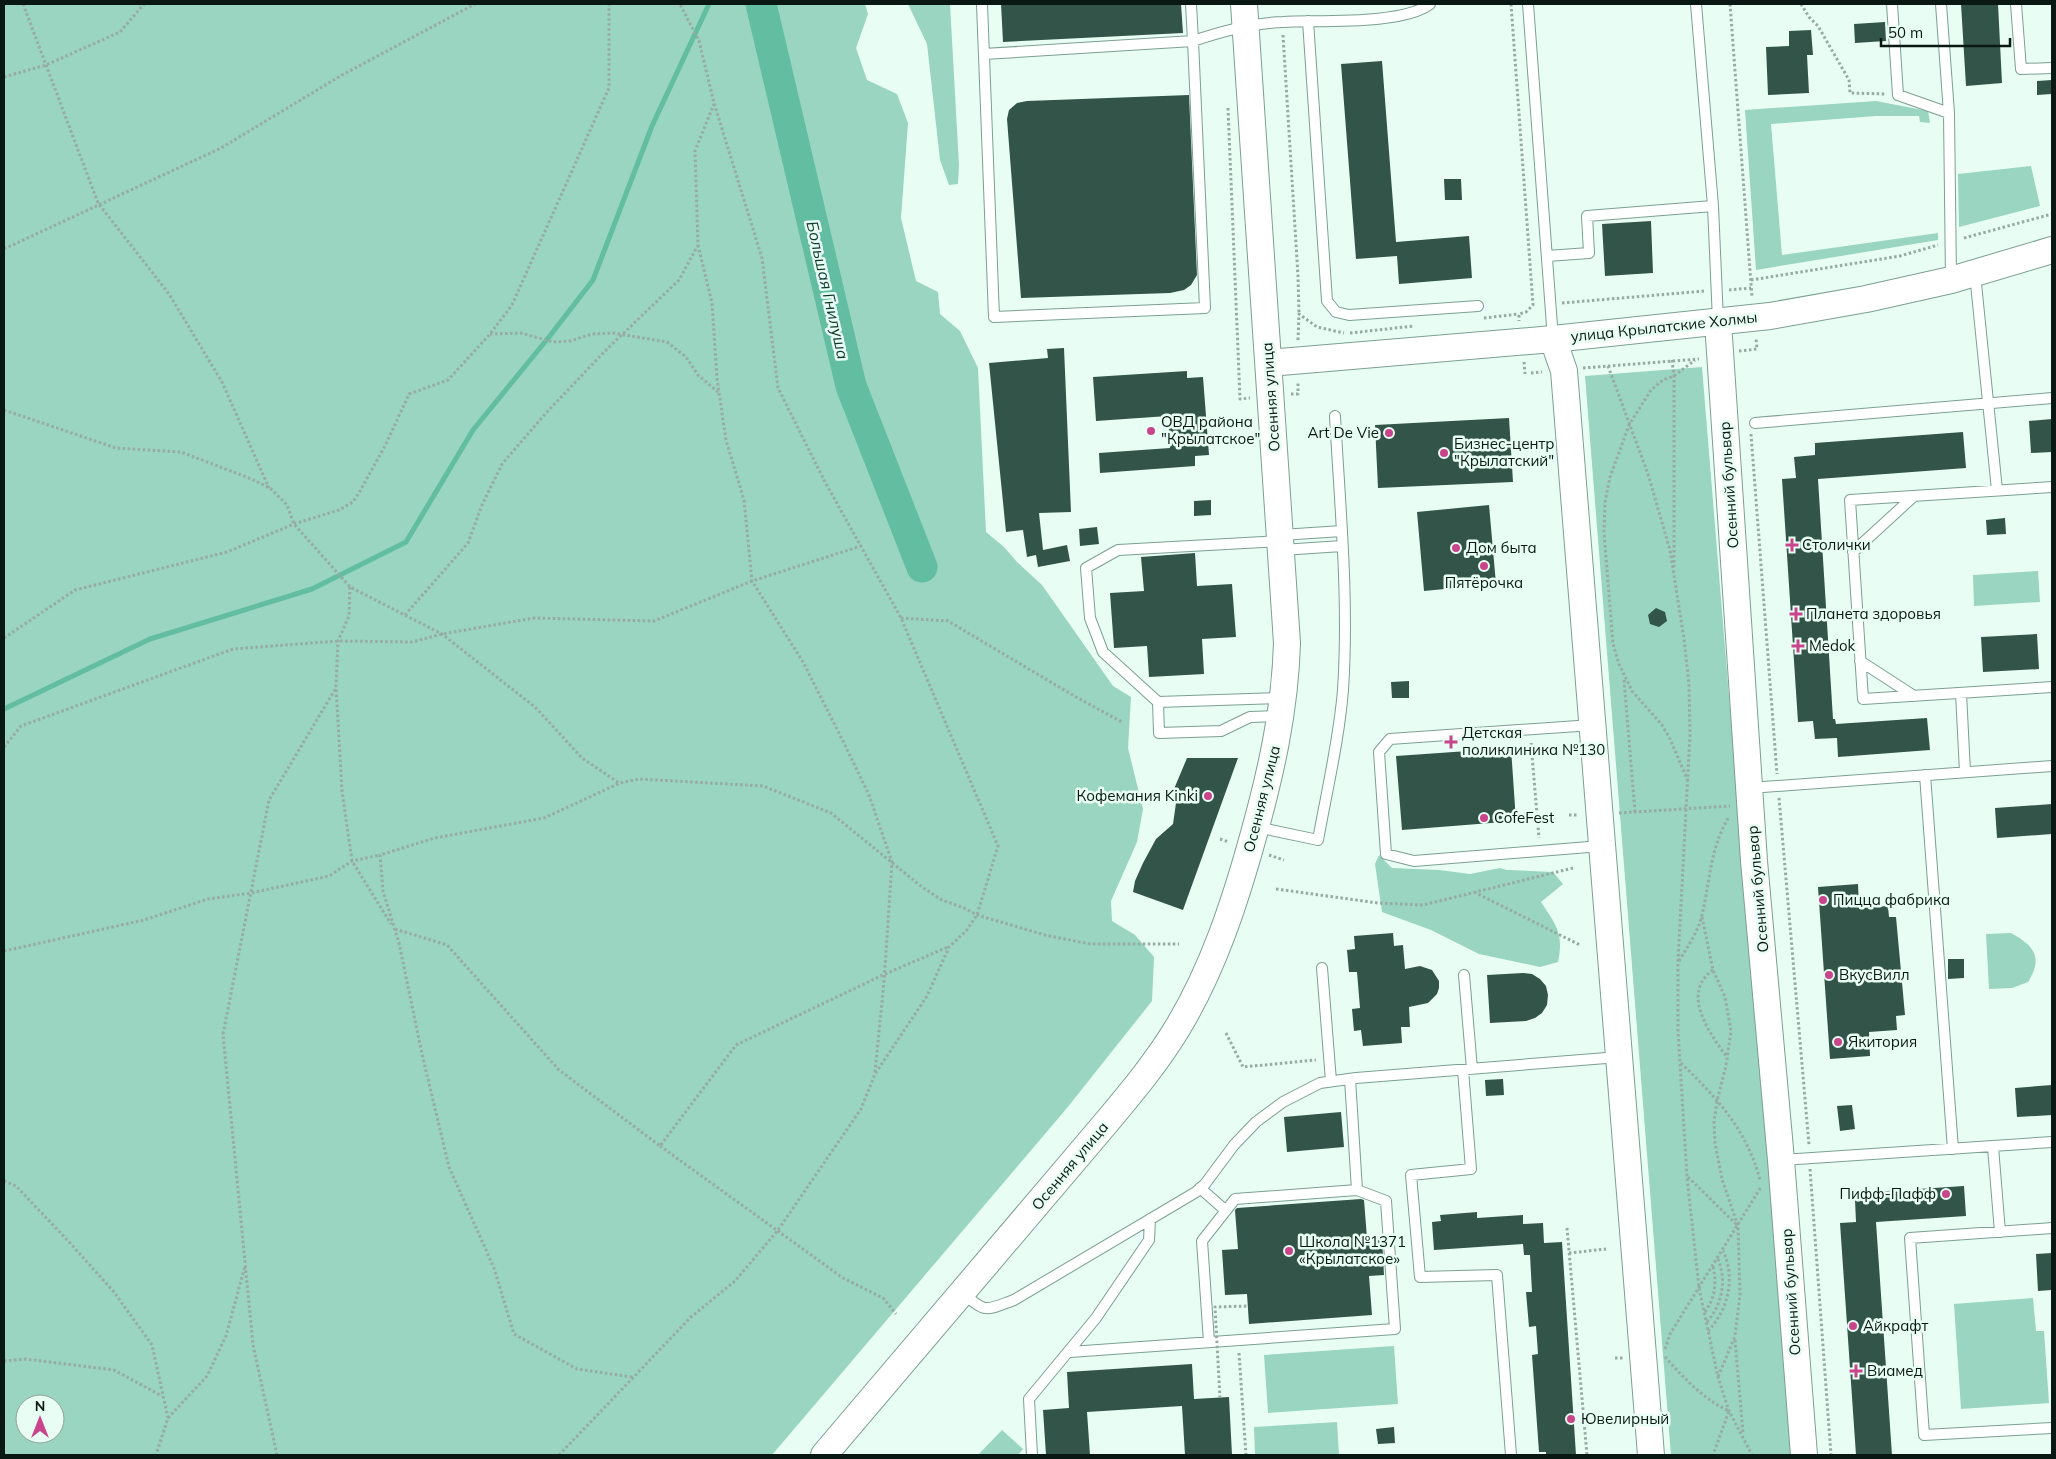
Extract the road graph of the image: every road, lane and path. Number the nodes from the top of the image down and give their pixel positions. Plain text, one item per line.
1 (22, 4) edge
2 (144, 4) edge
3 (474, 4) edge
4 (609, 4) edge
5 (680, 4) edge
6 (982, 4) edge
7 (1191, 4) edge
8 (1430, 4) edge
9 (1511, 4) edge
10 (1528, 4) edge
11 (1696, 4) edge
12 (1730, 4) edge
13 (1801, 4) edge
14 (1892, 4) edge
15 (1941, 4) edge
16 (2016, 4) edge
17 (1245, 15) edge
18 (1308, 21) junction
19 (1282, 22) junction
20 (1193, 41) junction
21 (984, 54) junction
22 (46, 65) junction
23 (2052, 68) edge
24 (4, 77) edge
25 (1898, 95) junction
26 (1227, 100) dead end
27 (714, 103) junction
28 (1949, 113) junction
29 (98, 203) junction
30 (1713, 206) junction
31 (2052, 214) edge
32 (1952, 241) junction
33 (698, 245) junction
34 (4, 249) edge
35 (2052, 250) edge
36 (1547, 256) junction
37 (1963, 277) junction
38 (1751, 280) junction
39 (1751, 288) junction
40 (1717, 290) junction
41 (1551, 304) junction
42 (1534, 305) junction
43 (1478, 306) dead end
44 (1299, 314) dead end
45 (1754, 317) junction
46 (1718, 322) junction
47 (490, 334) junction
48 (622, 335) junction
49 (1553, 339) junction
50 (1522, 341) junction
51 (1757, 349) dead end
52 (1672, 360) junction
53 (1269, 363) junction
54 (1608, 366) junction
55 (1564, 371) junction
56 (1530, 373) dead end
57 (1525, 374) dead end
58 (1674, 376) junction
59 (719, 393) junction
60 (2052, 398) edge
61 (1240, 399) dead end
62 (1989, 402) junction
63 (4, 410) edge
64 (1335, 416) dead end
65 (1756, 423) joint
66 (1629, 425) junction
67 (2052, 487) edge
68 (270, 488) junction
69 (1997, 490) junction
70 (1914, 496) junction
71 (294, 524) junction
72 (1342, 531) junction
73 (1281, 542) junction
74 (861, 546) junction
75 (1342, 546) junction
76 (1853, 552) junction
77 (1674, 579) junction
78 (752, 581) junction
79 (350, 587) junction
80 (405, 615) junction
81 (901, 618) junction
82 (442, 634) junction
83 (4, 638) edge
84 (338, 641) junction
85 (1860, 660) junction
86 (1624, 677) junction
87 (336, 687) junction
88 (2052, 687) edge
89 (1961, 693) junction
90 (1914, 696) junction
91 (1158, 702) junction
92 (1282, 707) junction
93 (1122, 722) dead end
94 (1592, 725) junction
95 (1529, 729) junction
96 (4, 748) edge
97 (2052, 766) edge
98 (1965, 772) junction
99 (1925, 774) junction
100 (620, 783) junction
101 (1688, 783) junction
102 (1778, 786) junction
103 (1744, 797) junction
104 (1685, 809) junction
105 (1635, 812) junction
106 (1733, 813) dead end
107 (1600, 814) junction
108 (1569, 816) dead end
109 (1256, 826) junction
110 (1602, 846) junction
111 (1540, 852) junction
112 (380, 855) junction
113 (352, 861) junction
114 (892, 862) junction
115 (1573, 868) dead end
116 (1276, 889) dead end
117 (1474, 891) junction
118 (251, 893) junction
119 (978, 916) junction
120 (1702, 917) junction
121 (394, 929) junction
122 (1180, 944) dead end
123 (1580, 945) dead end
124 (949, 947) junction
125 (4, 951) edge
126 (1678, 961) junction
127 (1322, 968) dead end
128 (1713, 970) junction
129 (885, 974) junction
130 (1464, 975) dead end
131 (1226, 1033) dead end
132 (1619, 1057) junction
133 (1728, 1058) junction
134 (1304, 1062) dead end
135 (1680, 1062) junction
136 (1468, 1070) junction
137 (875, 1074) junction
138 (1350, 1079) junction
139 (1331, 1081) junction
140 (1717, 1101) junction
141 (2052, 1142) edge
142 (660, 1146) junction
143 (1992, 1147) junction
144 (1953, 1149) junction
145 (1809, 1159) junction
146 (1781, 1160) junction
147 (1687, 1177) junction
148 (4, 1181) edge
149 (1766, 1186) dead end
150 (1761, 1187) junction
151 (1200, 1188) junction
152 (1357, 1190) junction
153 (1226, 1210) junction
154 (1150, 1219) junction
155 (1738, 1226) junction
156 (1567, 1228) dead end
157 (2052, 1228) edge
158 (778, 1230) junction
159 (2000, 1232) junction
160 (1606, 1249) dead end
161 (1722, 1251) junction
162 (1569, 1252) junction
163 (1718, 1258) junction
164 (246, 1262) junction
165 (1713, 1266) junction
166 (1700, 1288) junction
167 (962, 1292) junction
168 (1248, 1306) dead end
169 (1705, 1313) junction
170 (896, 1314) dead end
171 (1707, 1322) junction
172 (1708, 1331) junction
173 (1735, 1336) junction
174 (1238, 1340) junction
175 (1208, 1342) junction
176 (1070, 1352) junction
177 (4, 1361) edge
178 (633, 1377) junction
179 (1718, 1377) junction
180 (163, 1396) junction
181 (1220, 1398) dead end
182 (1729, 1411) junction
183 (168, 1418) junction
184 (2052, 1428) edge
185 (1743, 1436) junction
186 (156, 1455) edge
187 (277, 1455) edge
188 (560, 1455) edge
189 (824, 1455) edge
190 (1032, 1455) edge
191 (1246, 1455) edge
192 (1511, 1455) edge
193 (1587, 1455) edge
194 (1651, 1455) edge
195 (1713, 1455) edge
196 (1752, 1455) edge
197 (1804, 1455) edge
198 (1831, 1455) edge

1 - 22 path
2 - 22 path
3 - 29 path
4 - 47 path
5 - 27 path
6 - 21 lane
7 - 20 lane
8 - 18 lane
9 - 42 path
10 - 36 lane
11 - 30 lane
12 - 38 path
13 - 25 path
14 - 25 lane
15 - 28 lane
16 - 23 lane
17 - 19 lane
17 - 20 lane
17 - 53 street, Осенняя улица
18 - 19 lane
18 - 43 lane
19 - 44 path
20 - 21 lane
20 - 21 lane
22 - 24 path
22 - 29 path
25 - 28 lane
26 - 61 path
27 - 33 path
27 - 74 path
28 - 32 lane
29 - 34 path
29 - 68 path
30 - 36 lane
30 - 40 lane
31 - 32 path
32 - 37 lane
32 - 38 path
33 - 48 path
33 - 59 path
35 - 37 street, улица Крылатские Холмы
36 - 41 lane
37 - 45 street, улица Крылатские Холмы
37 - 62 lane
38 - 39 path
39 - 40 path
39 - 45 path
40 - 41 path
40 - 46 lane
41 - 42 path
41 - 49 lane
42 - 50 path
45 - 46 street, улица Крылатские Холмы
45 - 51 path
46 - 49 street, улица Крылатские Холмы
46 - 103 street, Осенний бульвар
47 - 48 path
47 - 71 path
48 - 59 path
48 - 80 path
49 - 50 street, улица Крылатские Холмы
49 - 55 street
50 - 53 street, улица Крылатские Холмы
50 - 57 path
52 - 54 path
52 - 58 path
52 - 58 path
53 - 73 street, Осенняя улица
54 - 55 path
54 - 66 path
55 - 56 path
55 - 94 street
58 - 66 path
58 - 77 path
59 - 78 path
60 - 62 lane
62 - 65 lane
62 - 69 lane
63 - 68 path
64 - 72 lane
65 - 102 path
66 - 77 path
66 - 86 path
67 - 69 lane
68 - 71 path
69 - 70 lane
70 - 76 lane
70 - 76 lane
71 - 79 path
71 - 83 path
72 - 73 lane
72 - 75 lane
73 - 75 lane
73 - 91 lane
73 - 92 street, Осенняя улица
74 - 78 path
74 - 81 path
75 - 109 lane
76 - 85 lane
77 - 101 path
78 - 82 path
78 - 114 path
79 - 80 path
79 - 84 path
80 - 82 path
81 - 93 path
81 - 119 path
82 - 84 path
82 - 100 path
84 - 87 path
84 - 96 path
85 - 90 lane
85 - 90 lane
86 - 101 path
86 - 105 path
87 - 113 path
87 - 118 path
88 - 89 lane
89 - 90 lane
89 - 98 lane
91 - 92 lane
91 - 92 lane
92 - 109 street, Осенняя улица
94 - 95 lane
94 - 107 street
95 - 111 path
95 - 111 lane
97 - 98 lane
98 - 99 lane
99 - 102 lane
99 - 144 lane
100 - 112 path
100 - 114 path
101 - 104 path
102 - 103 lane
102 - 145 path
103 - 104 path
103 - 146 street, Осенний бульвар
104 - 105 path
104 - 126 path
105 - 107 path
106 - 120 path
107 - 108 path
107 - 110 street
109 - 167 street, Осенняя улица
110 - 111 lane
110 - 132 street
112 - 113 path
112 - 121 path
113 - 118 path
113 - 121 path
114 - 119 path
114 - 129 path
115 - 117 path
116 - 117 path
117 - 123 path
118 - 125 path
118 - 164 path
119 - 122 path
119 - 124 path
120 - 126 path
120 - 128 path
121 - 142 path
121 - 178 path
124 - 129 path
124 - 137 path
126 - 135 path
127 - 139 lane
128 - 133 path
128 - 133 path
129 - 137 path
129 - 142 path
130 - 136 lane
131 - 134 path
132 - 136 lane
132 - 194 street
133 - 140 path
135 - 140 path
135 - 147 path
136 - 138 lane
136 - 192 lane
137 - 158 path
138 - 139 lane
138 - 152 lane
139 - 151 lane
140 - 150 path
140 - 155 path
141 - 143 lane
142 - 158 path
143 - 144 lane
143 - 159 lane
144 - 145 lane
145 - 146 lane
145 - 198 path
146 - 197 street, Осенний бульвар
147 - 155 path
147 - 166 path
148 - 180 path
149 - 150 path
150 - 155 path
151 - 153 lane
151 - 154 lane
152 - 153 lane
152 - 174 lane
153 - 175 lane
154 - 167 lane
154 - 176 lane
155 - 161 path
155 - 173 path
156 - 162 path
157 - 159 lane
158 - 170 path
158 - 178 path
159 - 184 lane
160 - 162 path
161 - 163 path
161 - 172 path
162 - 193 path
163 - 165 path
163 - 171 path
164 - 183 path
164 - 187 path
165 - 166 path
165 - 169 path
166 - 169 path
166 - 182 path
167 - 189 street, Осенняя улица
168 - 181 path, bridge
169 - 171 path
171 - 172 path
172 - 179 path
173 - 179 path
173 - 185 path
174 - 175 lane
174 - 191 path
175 - 176 lane
176 - 190 lane
177 - 180 path
178 - 188 path
179 - 182 path
180 - 183 path
182 - 185 path
182 - 195 path
183 - 186 path
185 - 196 path

